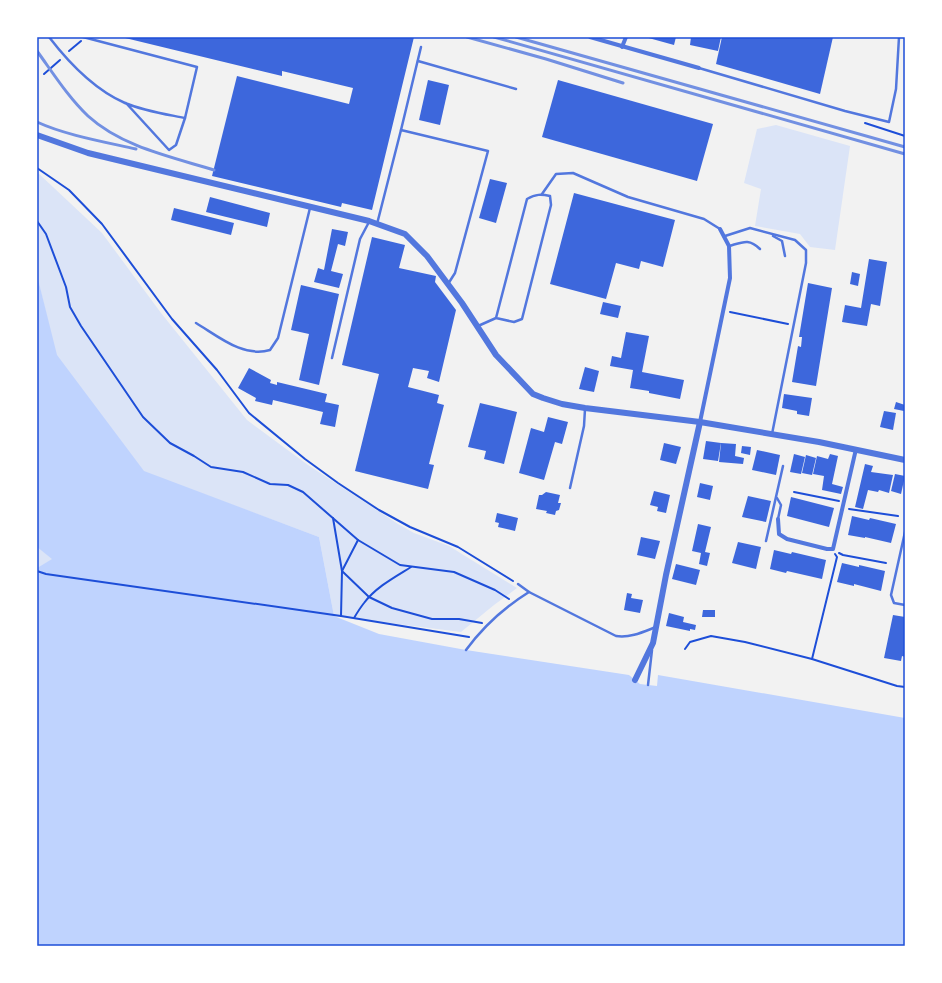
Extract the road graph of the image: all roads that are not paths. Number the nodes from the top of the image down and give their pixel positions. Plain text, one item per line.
1 (49, 37) edge
2 (82, 37) edge
3 (590, 37) edge
4 (626, 37) edge
5 (899, 37) edge
6 (421, 47) dead end
7 (622, 47) junction
8 (418, 61) junction
9 (698, 68) joint
10 (516, 89) dead end
11 (126, 103) junction
12 (185, 118) junction
13 (401, 130) junction
14 (37, 135) edge
15 (542, 194) junction
16 (310, 207) junction
17 (369, 221) junction
18 (377, 224) junction
19 (720, 229) joint
20 (765, 232) junction
21 (724, 236) junction
22 (728, 246) junction
23 (760, 249) dead end
24 (785, 256) dead end
25 (448, 284) junction
26 (496, 318) junction
27 (196, 323) dead end
28 (477, 326) junction
29 (332, 358) dead end
30 (585, 408) junction
31 (700, 422) junction
32 (772, 434) junction
33 (856, 449) junction
34 (905, 460) edge
35 (783, 466) dead end
36 (570, 488) dead end
37 (777, 498) junction
38 (778, 519) joint
39 (905, 532) edge
40 (766, 542) dead end
41 (518, 584) road end
42 (530, 592) junction
43 (905, 605) edge
44 (656, 626) junction
45 (653, 643) junction
46 (466, 650) dead end
47 (635, 680) dead end
48 (648, 685) dead end

1 - 11 lane
2 - 12 lane
3 - 7 street
4 - 7 street
5 - 9 lane
6 - 8 lane
7 - 9 street
8 - 10 lane
8 - 13 lane
11 - 12 lane
11 - 12 lane
13 - 18 lane
13 - 25 lane
14 - 16 street
15 - 19 lane
15 - 26 lane
15 - 26 lane
16 - 17 street
16 - 27 lane
17 - 18 street
17 - 29 lane
18 - 25 street
19 - 21 street
20 - 21 lane
20 - 24 lane
20 - 32 lane
21 - 22 street
22 - 23 lane
22 - 31 street
25 - 28 street
26 - 28 lane
28 - 30 street
30 - 31 street
30 - 36 lane
31 - 32 street
31 - 44 street
32 - 33 street
33 - 34 street
33 - 38 street
35 - 37 lane
37 - 38 lane
37 - 40 lane
39 - 43 lane
41 - 42 lane
42 - 44 lane
42 - 46 lane
44 - 45 street
45 - 47 street
45 - 48 lane

